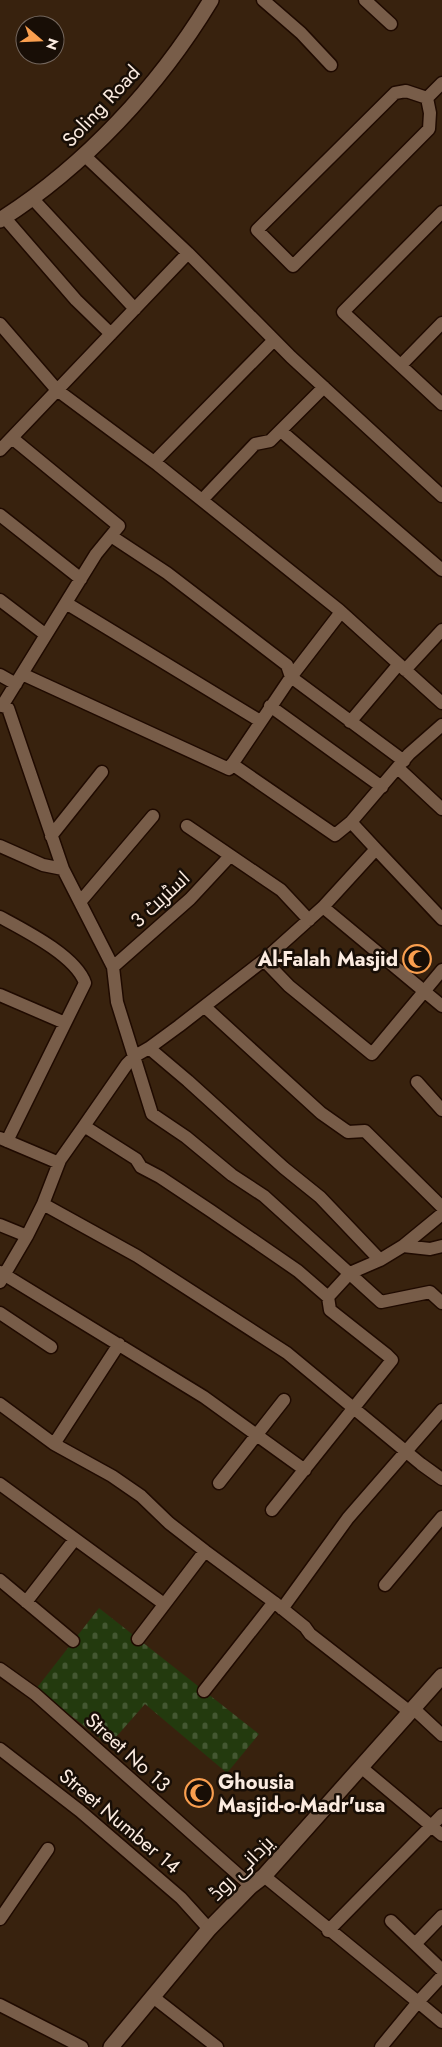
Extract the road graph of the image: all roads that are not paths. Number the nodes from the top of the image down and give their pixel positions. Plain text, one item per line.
1 (212, 0) edge
2 (263, 0) edge
3 (365, 0) edge
4 (391, 24) dead end
5 (331, 65) dead end
6 (442, 83) edge
7 (427, 98) junction
8 (85, 156) junction
9 (32, 198) junction
10 (442, 212) edge
11 (2, 218) edge
12 (188, 252) junction
13 (135, 309) junction
14 (442, 323) edge
15 (0, 324) edge
16 (111, 334) junction
17 (5, 340) edge
18 (274, 340) junction
19 (401, 365) junction
20 (324, 388) junction
21 (57, 390) junction
22 (442, 404) edge
23 (281, 431) junction
24 (12, 438) junction
25 (0, 450) edge
26 (154, 462) junction
27 (442, 496) edge
28 (202, 500) junction
29 (0, 515) edge
30 (111, 536) junction
31 (442, 570) edge
32 (81, 579) junction
33 (0, 600) edge
34 (66, 603) junction
35 (341, 612) junction
36 (442, 630) edge
37 (46, 635) junction
38 (402, 667) junction
39 (0, 675) edge
40 (290, 677) junction
41 (19, 679) junction
42 (442, 703) edge
43 (1, 705) edge
44 (270, 706) junction
45 (260, 721) junction
46 (350, 722) junction
47 (442, 725) edge
48 (232, 764) junction
49 (401, 765) junction
50 (102, 772) dead end
51 (382, 787) junction
52 (442, 809) edge
53 (154, 816) dead end
54 (351, 822) junction
55 (186, 826) dead end
56 (51, 836) junction
57 (0, 846) edge
58 (376, 849) junction
59 (230, 856) junction
60 (63, 869) junction
61 (80, 902) junction
62 (323, 907) junction
63 (0, 917) edge
64 (442, 919) edge
65 (309, 920) junction
66 (264, 960) junction
67 (113, 967) junction
68 (442, 970) edge
69 (425, 990) junction
70 (0, 995) edge
71 (442, 1006) edge
72 (204, 1007) junction
73 (64, 1023) junction
74 (150, 1048) junction
75 (135, 1056) junction
76 (417, 1082) dead end
77 (442, 1110) edge
78 (84, 1126) junction
79 (3, 1140) edge
80 (59, 1163) junction
81 (43, 1204) junction
82 (442, 1207) edge
83 (442, 1214) edge
84 (0, 1225) edge
85 (27, 1236) junction
86 (403, 1246) junction
87 (442, 1246) edge
88 (380, 1260) junction
89 (350, 1273) junction
90 (2, 1276) edge
91 (436, 1290) edge
92 (328, 1297) junction
93 (442, 1303) edge
94 (0, 1313) edge
95 (120, 1344) junction
96 (51, 1347) dead end
97 (284, 1400) dead end
98 (0, 1404) edge
99 (354, 1408) junction
100 (442, 1410) edge
101 (257, 1435) junction
102 (54, 1444) junction
103 (406, 1452) junction
104 (304, 1470) junction
105 (442, 1479) edge
106 (219, 1483) dead end
107 (0, 1484) edge
108 (272, 1510) dead end
109 (442, 1517) edge
110 (75, 1539) junction
111 (205, 1551) junction
112 (0, 1580) edge
113 (385, 1585) dead end
114 (26, 1602) junction
115 (164, 1604) junction
116 (278, 1605) junction
117 (138, 1639) dead end
118 (73, 1641) dead end
119 (0, 1669) edge
120 (440, 1681) edge
121 (204, 1691) dead end
122 (411, 1710) junction
123 (442, 1735) edge
124 (0, 1749) edge
125 (362, 1768) junction
126 (442, 1815) edge
127 (432, 1826) junction
128 (442, 1835) edge
129 (48, 1849) dead end
130 (264, 1876) junction
131 (251, 1886) junction
132 (442, 1916) edge
133 (1, 1917) edge
134 (391, 1921) dead end
135 (210, 1928) junction
136 (328, 1931) junction
137 (415, 1944) junction
138 (442, 1970) edge
139 (442, 1976) edge
140 (153, 1996) junction
141 (418, 2002) junction
142 (0, 2005) edge
143 (442, 2022) edge
144 (82, 2047) edge
145 (111, 2047) edge
146 (217, 2047) edge
147 (381, 2047) edge

1 - 8 street, Soling Road
2 - 5 street
3 - 4 street
6 - 7 street
7 - 7 street
8 - 9 street, Soling Road
8 - 12 street
9 - 11 street, Soling Road
9 - 13 street
10 - 19 street
11 - 16 street
12 - 13 street
12 - 18 street
13 - 16 street
14 - 19 street
15 - 17 street
16 - 21 street
17 - 21 street
18 - 20 street
18 - 26 street
19 - 22 street
20 - 23 street
20 - 27 street
21 - 24 street
21 - 26 street
23 - 28 street
23 - 31 street
24 - 25 street
24 - 30 street
26 - 28 street
28 - 35 street
29 - 32 street
30 - 32 street
30 - 40 street
32 - 34 street
33 - 37 street
34 - 37 street
34 - 45 street
35 - 38 street
35 - 40 street
36 - 38 street
37 - 41 street
38 - 42 street
38 - 46 street
39 - 41 street
40 - 44 street
40 - 46 street
41 - 43 street
41 - 48 street
43 - 56 street
44 - 45 street
44 - 51 street
45 - 48 street
46 - 49 street
47 - 49 street
48 - 54 street
49 - 51 street
49 - 52 street
50 - 56 street
51 - 54 street
53 - 61 street
54 - 58 street
55 - 59 street
56 - 60 street
57 - 60 street
58 - 62 street
58 - 64 street
59 - 65 street
59 - 67 street, اسٹریٹ 3
60 - 61 street
61 - 67 street
62 - 65 street
62 - 69 street
63 - 73 street
65 - 66 street
66 - 69 street
66 - 72 street
67 - 75 street
68 - 69 street
69 - 71 street
70 - 73 street
72 - 74 street
72 - 82 street
73 - 79 street
74 - 75 street
74 - 88 street
75 - 78 street
75 - 89 street
76 - 77 street
78 - 80 street
78 - 92 street
79 - 80 street
80 - 81 street
81 - 85 street
81 - 99 street
83 - 86 street
84 - 85 street
85 - 90 street
86 - 87 street
86 - 88 street
88 - 89 street
89 - 91 street
89 - 92 street
90 - 95 street
91 - 93 street
92 - 99 street
94 - 96 street
95 - 101 street
95 - 102 street
97 - 101 street
98 - 102 street
99 - 103 street
99 - 104 street
100 - 103 street
101 - 104 street
101 - 106 street
102 - 111 street
103 - 105 street
103 - 116 street
104 - 108 street
107 - 110 street
109 - 113 street
110 - 114 street
110 - 115 street
111 - 115 street
111 - 116 street
112 - 114 street
114 - 118 street
115 - 117 street
116 - 121 street
116 - 122 street
119 - 131 street, Street No 13
120 - 122 street, یزدانی روڈ
122 - 123 street
122 - 125 street, یزدانی روڈ
124 - 135 street, Street Number 14
125 - 127 street
125 - 130 street, یزدانی روڈ
126 - 127 street
127 - 128 street
127 - 136 street
129 - 133 street
130 - 131 street, یزدانی روڈ
130 - 136 street
131 - 135 street, یزدانی روڈ
132 - 137 street
134 - 137 street
135 - 140 street, یزدانی روڈ
136 - 141 street
137 - 138 street
139 - 141 street
140 - 145 street, یزدانی روڈ
140 - 146 street
141 - 143 street
141 - 147 street
142 - 144 street

